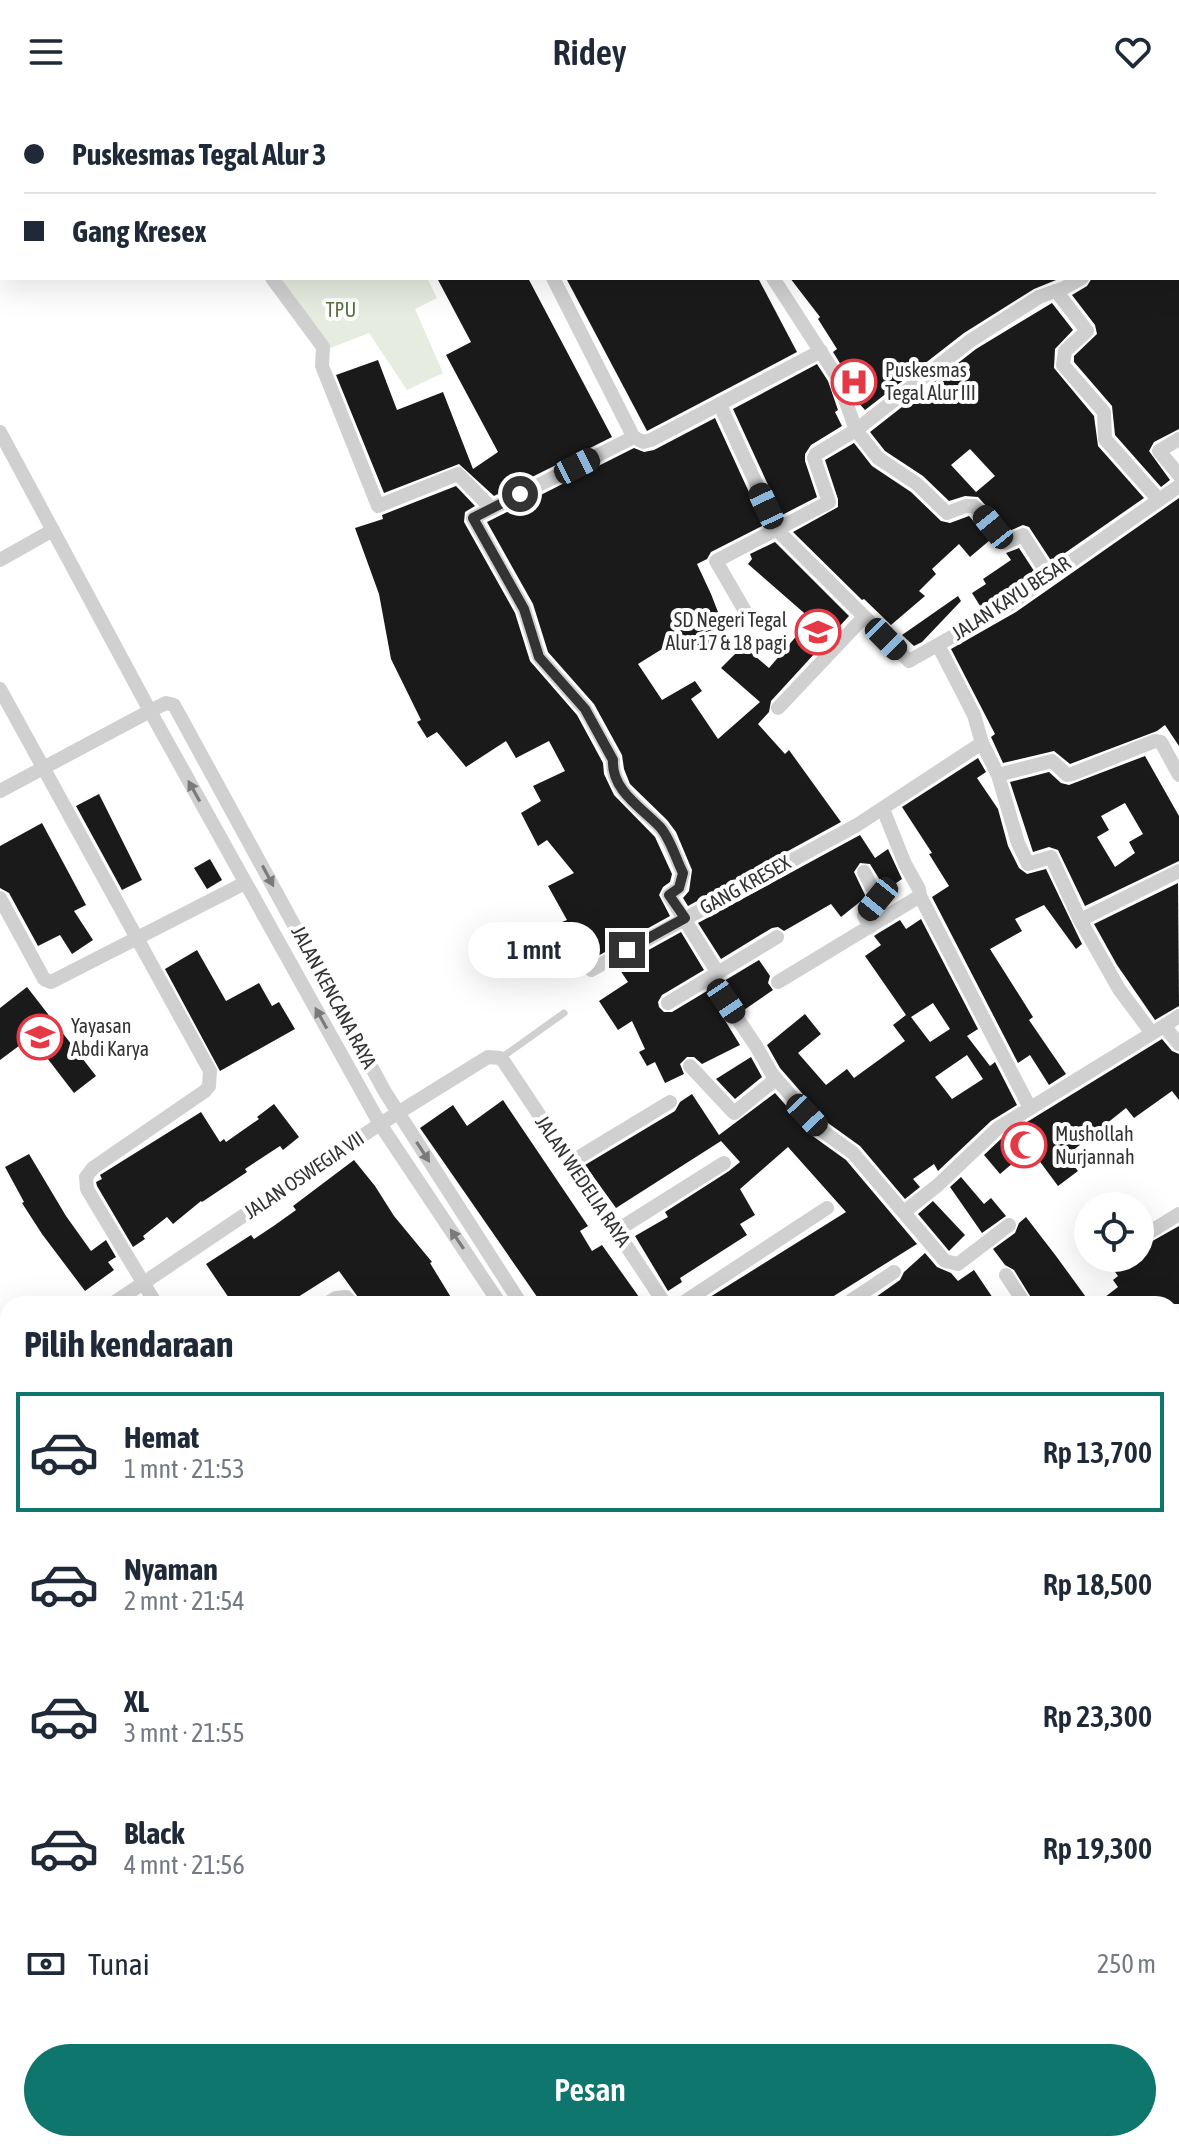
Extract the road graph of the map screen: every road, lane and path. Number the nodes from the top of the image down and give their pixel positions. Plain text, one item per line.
1 (273, 280) edge
2 (554, 280) edge
3 (774, 280) edge
4 (1078, 280) edge
5 (1056, 291) junction
6 (821, 351) junction
7 (720, 405) junction
8 (856, 430) junction
9 (0, 432) edge
10 (631, 432) dead end
11 (1179, 439) edge
12 (1179, 475) edge
13 (1179, 486) edge
14 (1159, 500) junction
15 (492, 509) junction
16 (53, 530) junction
17 (778, 531) junction
18 (0, 560) edge
19 (1049, 576) junction
20 (745, 611) dead end
21 (864, 617) junction
22 (938, 645) junction
23 (0, 689) edge
24 (778, 708) dead end
25 (150, 711) junction
26 (982, 743) junction
27 (43, 768) junction
28 (998, 775) junction
29 (1179, 775) edge
30 (0, 791) edge
31 (883, 809) junction
32 (1179, 871) edge
33 (864, 872) dead end
34 (245, 883) junction
35 (920, 896) junction
36 (0, 898) edge
37 (685, 918) junction
38 (1080, 920) junction
39 (870, 927) junction
40 (777, 937) dead end
41 (136, 939) junction
42 (591, 970) dead end
43 (714, 976) junction
44 (778, 982) dead end
45 (668, 1003) dead end
46 (564, 1013) dead end
47 (1179, 1016) edge
48 (1158, 1029) junction
49 (1179, 1044) edge
50 (500, 1058) junction
51 (690, 1066) dead end
52 (776, 1079) junction
53 (670, 1102) dead end
54 (1030, 1108) junction
55 (397, 1112) junction
56 (380, 1124) junction
57 (571, 1162) junction
58 (724, 1163) dead end
59 (827, 1208) dead end
60 (904, 1212) junction
61 (1179, 1214) edge
62 (1009, 1225) dead end
63 (1154, 1229) edge
64 (616, 1231) junction
65 (894, 1272) dead end
66 (1006, 1275) dead end
67 (143, 1284) junction
68 (124, 1296) edge
69 (151, 1296) edge
70 (495, 1296) edge
71 (516, 1296) edge
72 (660, 1296) edge
73 (693, 1296) edge
74 (858, 1296) edge
75 (1017, 1296) edge

1 - 15 street
2 - 10 street
3 - 6 street
4 - 5 street
5 - 8 street
5 - 14 street
6 - 7 street
6 - 8 street
7 - 15 street
7 - 17 street
8 - 17 street
8 - 19 street
9 - 16 street, JALAN KENCANA RAYA
11 - 12 street
13 - 14 street, JALAN KAYU BESAR
14 - 19 street, JALAN KAYU BESAR
15 - 37 street
16 - 18 street
16 - 25 street, JALAN KENCANA RAYA
17 - 20 street
17 - 21 street
19 - 22 street, JALAN KAYU BESAR
21 - 22 street
21 - 24 street
22 - 26 street, JALAN KAYU BESAR
23 - 27 street
25 - 27 street
34 -> 25 street, JALAN KENCANA RAYA
25 -> 55 street, JALAN KENCANA RAYA
26 - 28 street, JALAN KAYU BESAR
26 - 31 street
27 - 30 street
27 - 41 street
28 - 29 street
28 - 38 street, JALAN KAYU BESAR
31 - 35 street
31 - 37 street, GANG KRESEX
32 - 38 street
33 - 39 street
34 - 41 street
56 -> 34 street, JALAN KENCANA RAYA
35 - 39 street
35 - 54 street
36 - 41 street
37 - 42 street, GANG KRESEX
37 - 43 street
38 - 48 street
39 - 44 street
40 - 43 street
41 - 67 street
43 - 45 street
43 - 52 street
46 - 50 lane
47 - 48 street
48 - 49 street
48 - 54 street
50 - 55 street, JALAN OSWEGIA VII
50 - 57 street, JALAN WEDELIA RAYA
51 - 52 street
52 - 60 street
53 - 57 street
54 - 60 street
55 - 56 street, JALAN OSWEGIA VII
55 -> 71 street, JALAN KENCANA RAYA
56 - 67 street, JALAN OSWEGIA VII
70 -> 56 street, JALAN KENCANA RAYA
57 - 64 street, JALAN WEDELIA RAYA
58 - 64 street
59 - 73 street
60 - 62 street
61 - 63 street
64 - 72 street, JALAN WEDELIA RAYA
65 - 74 street
66 - 75 street
67 - 68 street, JALAN OSWEGIA VII
67 - 69 street

